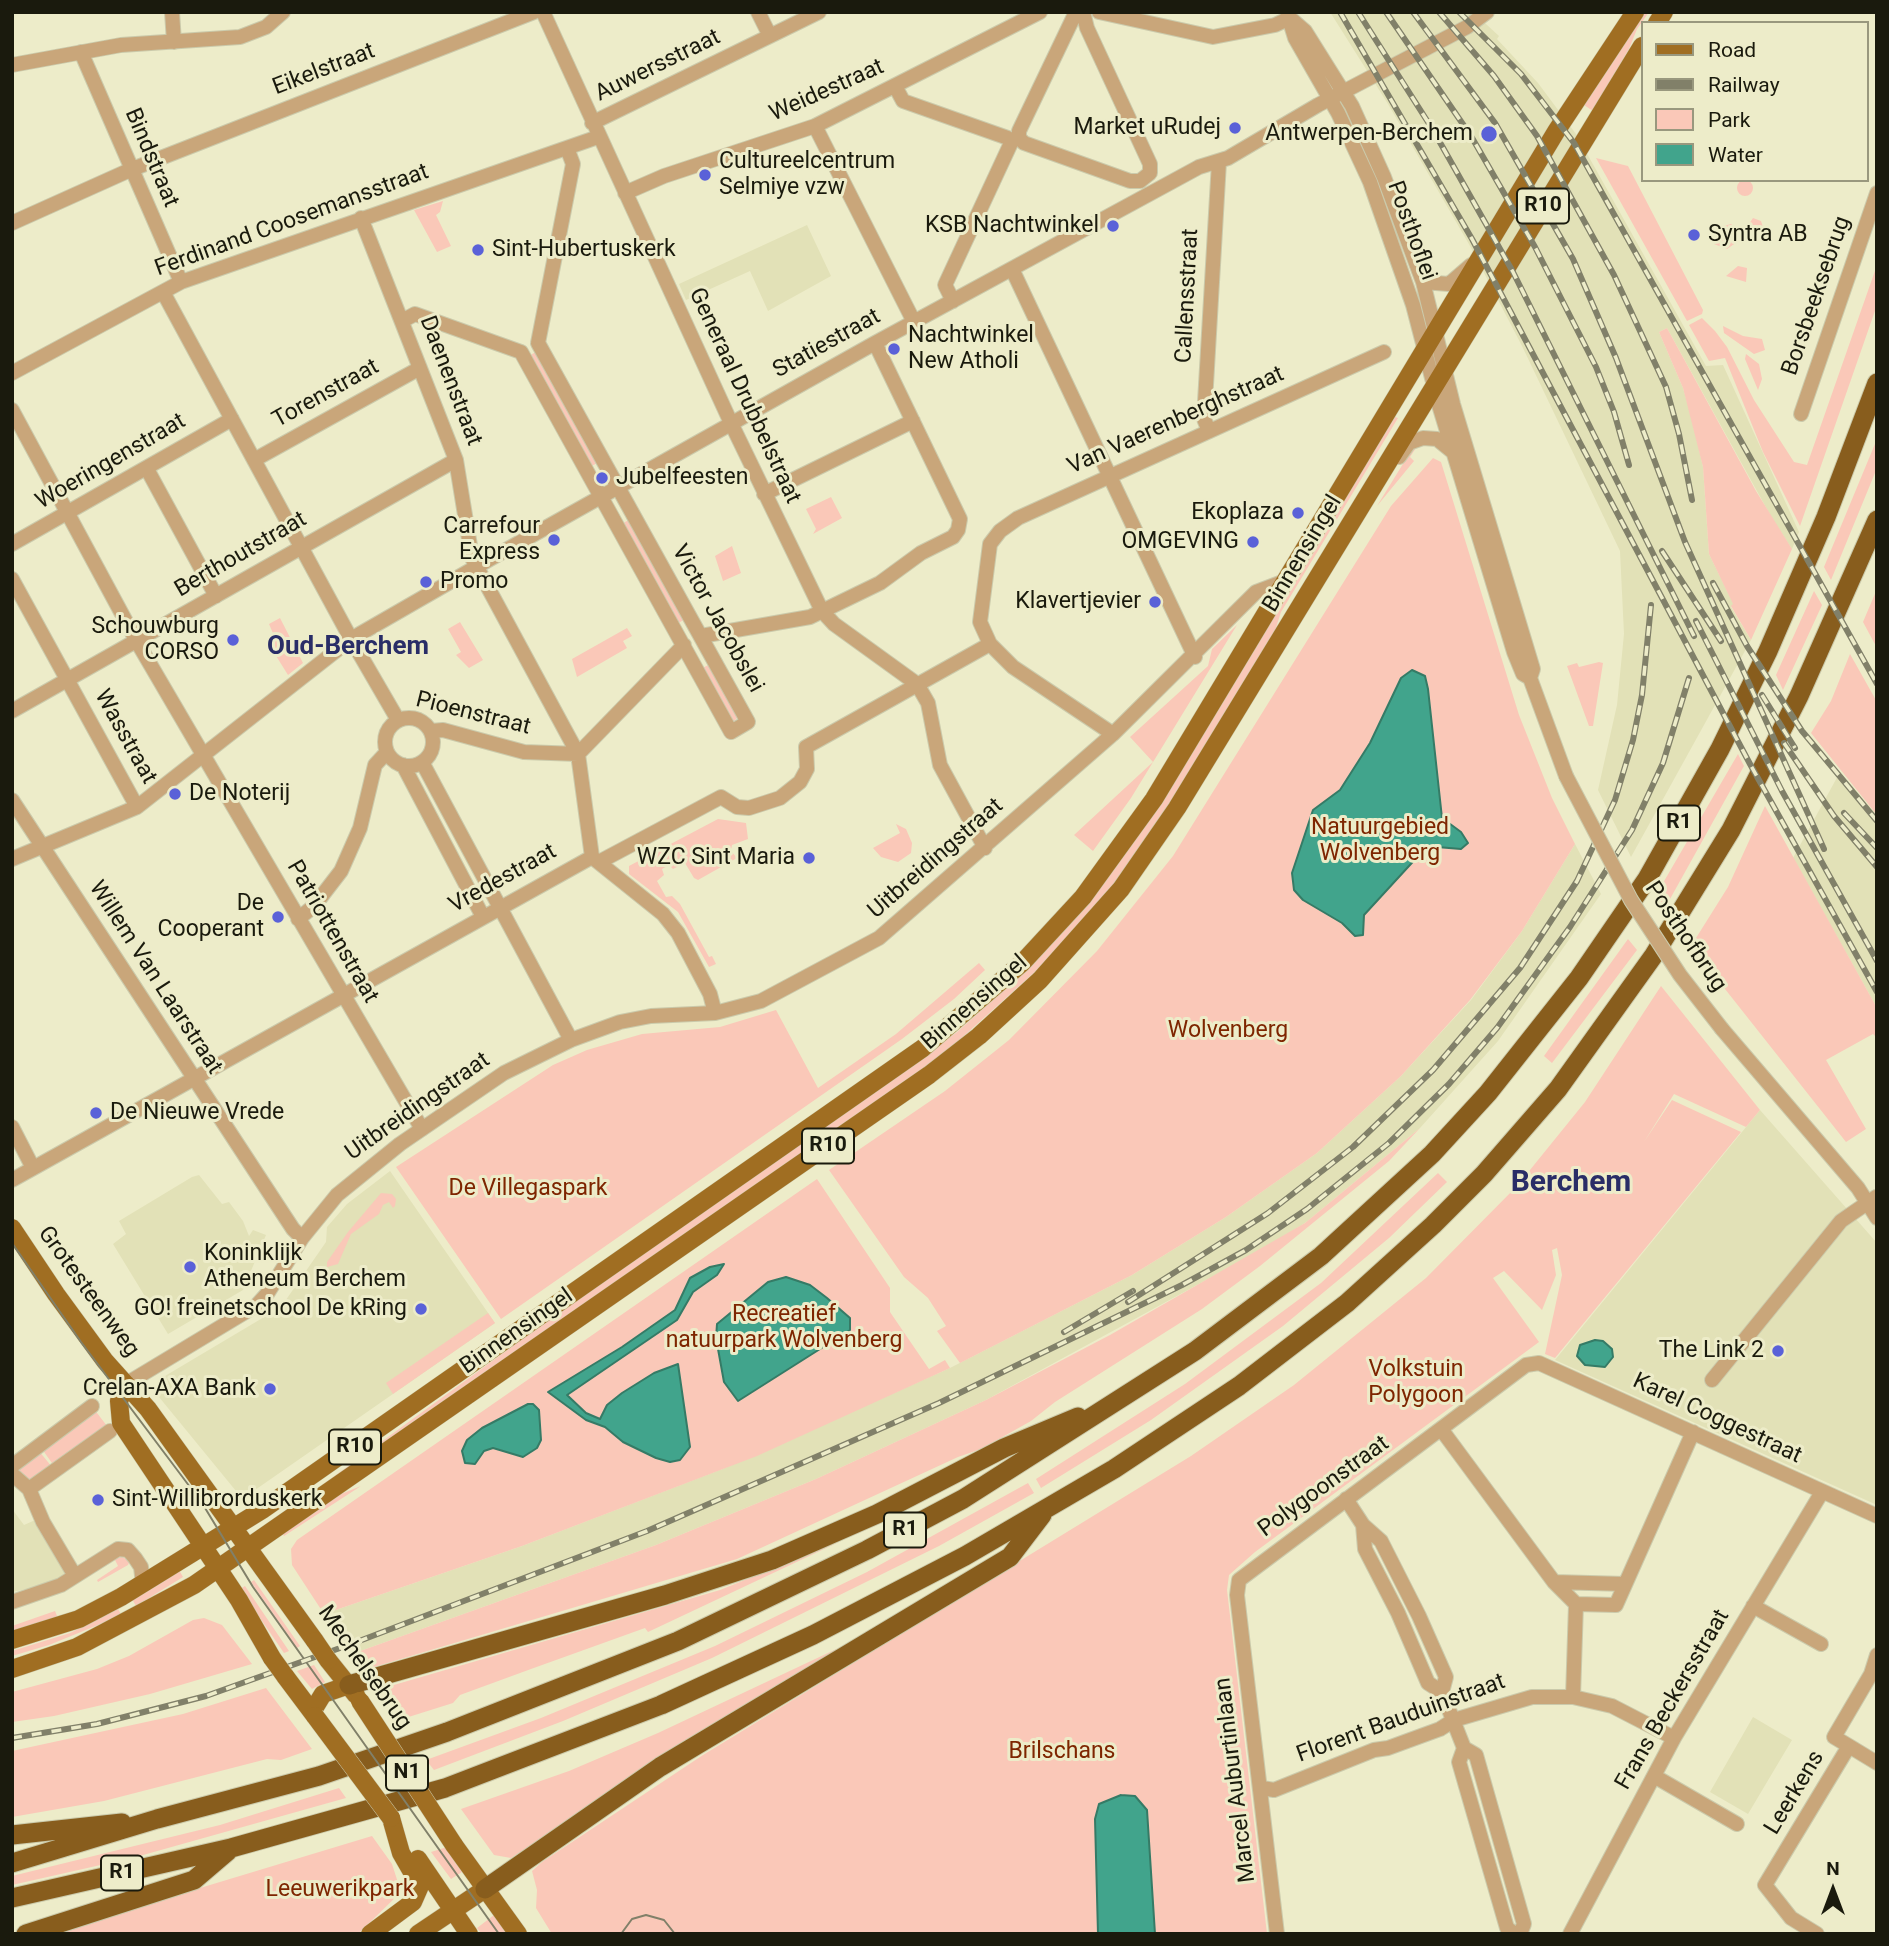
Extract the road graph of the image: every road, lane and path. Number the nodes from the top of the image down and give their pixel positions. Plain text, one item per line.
1 (172, 12) edge
2 (283, 12) edge
3 (534, 12) edge
4 (543, 12) edge
5 (758, 12) edge
6 (818, 12) edge
7 (1040, 12) edge
8 (1076, 12) edge
9 (1083, 12) edge
10 (1099, 12) edge
11 (1488, 12) edge
12 (1635, 12) edge
13 (1288, 15) edge
14 (769, 36) junction
15 (174, 42) junction
16 (1640, 49) edge
17 (81, 52) junction
18 (12, 65) edge
19 (895, 86) junction
20 (1344, 92) junction
21 (1330, 99) junction
22 (592, 123) junction
23 (815, 126) junction
24 (598, 137) junction
25 (1015, 139) junction
26 (567, 148) junction
27 (1219, 162) junction
28 (130, 170) junction
29 (625, 193) junction
30 (1877, 193) edge
31 (361, 218) junction
32 (12, 223) edge
33 (1482, 255) junction
34 (1012, 269) junction
35 (181, 282) junction
36 (1423, 282) junction
37 (163, 292) junction
38 (953, 301) junction
39 (402, 321) junction
40 (914, 322) junction
41 (1437, 332) junction
42 (538, 343) junction
43 (875, 343) junction
44 (1425, 351) junction
45 (521, 352) junction
46 (1384, 352) dead end
47 (1444, 367) junction
48 (420, 368) junction
49 (12, 373) edge
50 (1877, 383) edge
51 (1433, 385) junction
52 (12, 410) edge
53 (1801, 414) dead end
54 (232, 419) junction
55 (913, 421) junction
56 (731, 423) junction
57 (1209, 431) junction
58 (1454, 453) junction
59 (254, 460) junction
60 (456, 460) junction
61 (147, 469) junction
62 (1110, 476) junction
63 (617, 487) junction
64 (1371, 489) junction
65 (764, 494) junction
66 (601, 496) junction
67 (68, 513) junction
68 (1877, 520) edge
69 (12, 544) edge
70 (301, 546) junction
71 (476, 567) junction
72 (12, 579) edge
73 (1285, 581) junction
74 (216, 596) junction
75 (822, 611) junction
76 (701, 636) junction
77 (351, 639) junction
78 (136, 640) junction
79 (990, 643) junction
80 (684, 645) junction
81 (1195, 657) junction
82 (1530, 678) junction
83 (67, 680) junction
84 (917, 684) junction
85 (12, 711) edge
86 (398, 720) junction
87 (431, 731) junction
88 (1114, 734) junction
89 (387, 750) junction
90 (578, 754) junction
91 (204, 756) junction
92 (422, 762) junction
93 (403, 765) junction
94 (12, 800) edge
95 (137, 807) junction
96 (42, 847) junction
97 (985, 848) junction
98 (12, 859) edge
99 (596, 859) junction
100 (498, 907) junction
101 (482, 915) junction
102 (298, 919) junction
103 (342, 995) junction
104 (715, 1013) junction
105 (571, 1040) junction
106 (194, 1079) junction
107 (12, 1127) edge
108 (422, 1129) junction
109 (33, 1168) junction
110 (12, 1180) edge
111 (1873, 1200) edge
112 (1877, 1218) edge
113 (12, 1228) edge
114 (302, 1238) junction
115 (1539, 1363) joint
116 (1712, 1380) dead end
117 (126, 1384) junction
118 (1121, 1399) junction
119 (92, 1406) dead end
120 (1441, 1429) junction
121 (110, 1431) dead end
122 (1693, 1432) junction
123 (12, 1466) edge
124 (12, 1474) edge
125 (12, 1488) edge
126 (29, 1489) junction
127 (1822, 1492) junction
128 (1346, 1499) junction
129 (1046, 1509) junction
130 (1877, 1516) edge
131 (235, 1527) junction
132 (204, 1547) junction
133 (249, 1547) junction
134 (218, 1569) junction
135 (75, 1576) junction
136 (1239, 1580) joint
137 (1554, 1582) junction
138 (143, 1584) junction
139 (1625, 1584) junction
140 (121, 1597) junction
141 (12, 1602) edge
142 (1576, 1604) junction
143 (1753, 1606) junction
144 (131, 1620) junction
145 (12, 1640) edge
146 (1821, 1644) dead end
147 (1877, 1655) edge
148 (12, 1669) edge
149 (355, 1693) junction
150 (1573, 1697) junction
151 (314, 1714) junction
152 (1454, 1720) junction
153 (1674, 1738) junction
154 (1849, 1746) junction
155 (1877, 1763) edge
156 (1654, 1776) junction
157 (1262, 1788) junction
158 (157, 1819) junction
159 (1737, 1824) dead end
160 (12, 1835) edge
161 (231, 1847) junction
162 (410, 1858) junction
163 (12, 1863) edge
164 (485, 1889) junction
165 (12, 1898) edge
166 (452, 1910) junction
167 (1575, 1932) edge
168 (26, 1934) edge
169 (370, 1934) edge
170 (418, 1934) edge
171 (468, 1934) edge
172 (518, 1934) edge
173 (1278, 1934) edge
174 (1517, 1934) edge
175 (1817, 1934) edge

1 - 15 street
2 - 15 street
3 - 28 street, Eikelstraat
4 - 22 street, Generaal Drubbelstraat
5 - 14 street
6 - 14 street, Auwersstraat
7 - 19 street, Weidestraat
8 - 25 street
9 - 25 street
10 - 13 street
11 - 20 street
12 - 33 main road, Binnensingel / R10
13 - 20 street, Posthoflei
13 - 21 street, Posthoflei
14 - 22 street, Auwersstraat
15 - 17 street
16 - 47 main road, Binnensingel / R10
17 - 18 street
17 - 28 street, Bindstraat
19 - 23 street, Weidestraat
19 - 25 street
20 - 21 street
20 - 36 street, Posthoflei
21 - 27 street, Statiestraat
21 - 44 street, Posthoflei
22 - 24 street, Generaal Drubbelstraat
23 - 29 street, Weidestraat
23 - 40 street
24 - 26 street, Ferdinand Coosemansstraat
24 - 29 street, Generaal Drubbelstraat
25 - 38 street
26 - 31 street, Ferdinand Coosemansstraat
26 - 42 street
27 - 34 street, Statiestraat
27 - 57 street, Callensstraat
28 - 32 street, Eikelstraat
28 - 35 street, Bindstraat
29 - 56 street, Generaal Drubbelstraat
30 - 53 street, Borsbeeksebrug
31 - 35 street, Ferdinand Coosemansstraat
31 - 39 street, Daenenstraat
33 - 36 street
33 - 41 main road, Binnensingel / R10
34 - 38 street, Statiestraat
34 - 62 street
35 - 37 street, Ferdinand Coosemansstraat
36 - 41 street, Posthoflei
37 - 49 street, Ferdinand Coosemansstraat
37 - 54 street
38 - 40 street, Statiestraat
39 - 45 street
39 - 48 street, Daenenstraat
40 - 43 street, Statiestraat
41 - 44 main road, Binnensingel / R10
41 - 47 street, Posthoflei
42 - 45 street
42 - 63 street, Victor Jacobslei
43 - 55 street
43 - 56 street, Statiestraat
44 - 51 street, Posthoflei
44 - 73 main road, Binnensingel / R10
45 - 66 street, Victor Jacobslei
46 - 57 street, Van Vaerenberghstraat
47 - 51 main road, Binnensingel / R10
47 - 82 street, Posthofbrug
48 - 59 street, Torenstraat
48 - 60 street, Daenenstraat
50 - 118 highway, R1
51 - 58 street, Posthofbrug
51 - 64 main road, Binnensingel / R10
52 - 67 street, Patriottenstraat
54 - 59 street
54 - 61 street, Woeringenstraat
55 - 65 street
55 - 75 street
56 - 63 street, Statiestraat
56 - 65 street, Generaal Drubbelstraat
57 - 62 street, Van Vaerenberghstraat
58 - 64 street
58 - 82 street, Posthofbrug
59 - 70 street
60 - 70 street, Berthoutstraat
60 - 71 street, Daenenstraat
61 - 67 street, Woeringenstraat
61 - 74 street
62 - 79 street, Van Vaerenberghstraat
62 - 81 street
63 - 66 street, Statiestraat
63 - 76 street, Victor Jacobslei
64 - 133 main road, Binnensingel / R10
65 - 75 street, Generaal Drubbelstraat
66 - 71 street, Statiestraat
66 - 80 street, Victor Jacobslei
67 - 69 street, Woeringenstraat
67 - 78 street, Patriottenstraat
68 - 129 highway, R1
70 - 74 street, Berthoutstraat
70 - 77 street
71 - 77 street, Statiestraat
71 - 90 street, Daenenstraat
72 - 83 street, Wasstraat
73 - 81 street, Uitbreidingstraat
73 - 131 main road, Binnensingel / R10
74 - 78 street, Berthoutstraat
75 - 76 street
75 - 84 street, Generaal Drubbelstraat
76 - 80 street, Victor Jacobslei
77 - 86 street
77 - 91 street, Statiestraat
78 - 83 street, Berthoutstraat
78 - 91 street, Patriottenstraat
79 - 84 street, Vredestraat
79 - 88 street
80 - 90 street
81 - 88 street, Uitbreidingstraat
82 - 111 street, Posthofbrug, bridge
83 - 85 street, Berthoutstraat
83 - 95 street, Wasstraat
84 - 97 street
84 - 99 street, Vredestraat
86 - 87 street, Pioenstraat
86 - 89 street
87 - 90 street, Pioenstraat
87 - 92 street
88 - 97 street, Uitbreidingstraat
89 - 93 street
89 - 102 street
90 - 99 street
91 - 95 street, Statiestraat
91 - 102 street, Patriottenstraat
92 - 93 street
92 - 100 street
93 - 101 street
94 - 96 street, Willem Van Laarstraat
95 - 96 street, Statiestraat
96 - 98 street, Statiestraat
96 - 106 street, Willem Van Laarstraat
97 - 104 street, Uitbreidingstraat
99 - 100 street, Vredestraat
99 - 104 street
100 - 101 street, Vredestraat
100 - 105 street
101 - 103 street, Vredestraat
102 - 103 street, Patriottenstraat
103 - 106 street, Vredestraat
103 - 108 street, Patriottenstraat
104 - 105 street, Uitbreidingstraat
105 - 108 street, Uitbreidingstraat
106 - 109 street, Vredestraat
106 - 114 street, Willem Van Laarstraat
107 - 109 street
108 - 114 street, Uitbreidingstraat
109 - 110 street, Vredestraat
111 - 112 street, Posthofbrug
111 - 116 street
113 - 117 main road, Grotesteenweg
114 - 117 street, Uitbreidingstraat
115 - 120 street, Polygoonstraat
115 - 122 street, Karel Coggestraat
117 - 131 main road, Grotesteenweg
117 - 132 main road, Grotesteenweg
118 - 149 highway
118 - 158 highway, R1
119 - 123 street
120 - 128 street, Polygoonstraat
120 - 137 street
121 - 126 street
122 - 127 street, Karel Coggestraat
122 - 139 street
124 - 126 street
125 - 126 street
126 - 135 street
127 - 130 street, Karel Coggestraat
127 - 143 street, Frans Beckersstraat
128 - 136 street, Polygoonstraat
128 - 152 street
129 - 161 highway, R1
129 - 164 highway
131 - 132 main road, Binnensingel / R10
131 - 133 main road, Grotesteenweg
132 - 134 main road, Grotesteenweg
132 - 138 main road, Binnensingel / R10
133 - 134 main road, Binnensingel / R10
133 - 149 main road, Mechelsebrug / N1, bridge
134 - 144 main road, Binnensingel
134 - 151 main road, bridge
135 - 138 street
135 - 141 street
136 - 157 street, Marcel Auburtinlaan
137 - 139 street
137 - 142 street
138 - 140 main road, Binnensingel / R10
139 - 142 street
140 - 144 main road
140 - 145 main road, Binnensingel / R10
142 - 150 street
143 - 146 street
143 - 153 street, Frans Beckersstraat
144 - 148 main road, Binnensingel
147 - 154 street, Leerkens
149 - 151 main road
149 - 164 main road, Mechelsebrug / N1, bridge
150 - 152 street, Florent Bauduinstraat
150 - 153 street, Florent Bauduinstraat
151 - 162 main road, N1, bridge
152 - 157 street, Florent Bauduinstraat
152 - 174 street
153 - 156 street, Frans Beckersstraat
154 - 155 street
154 - 175 street, Leerkens
156 - 159 street
156 - 167 street, Frans Beckersstraat
157 - 173 street, Marcel Auburtinlaan
158 - 160 highway
158 - 163 highway, R1
161 - 165 highway, R1
161 - 168 highway
162 - 166 main road
162 - 169 main road
164 - 166 main road
164 - 172 main road, N1
166 - 170 main road
166 - 171 main road

